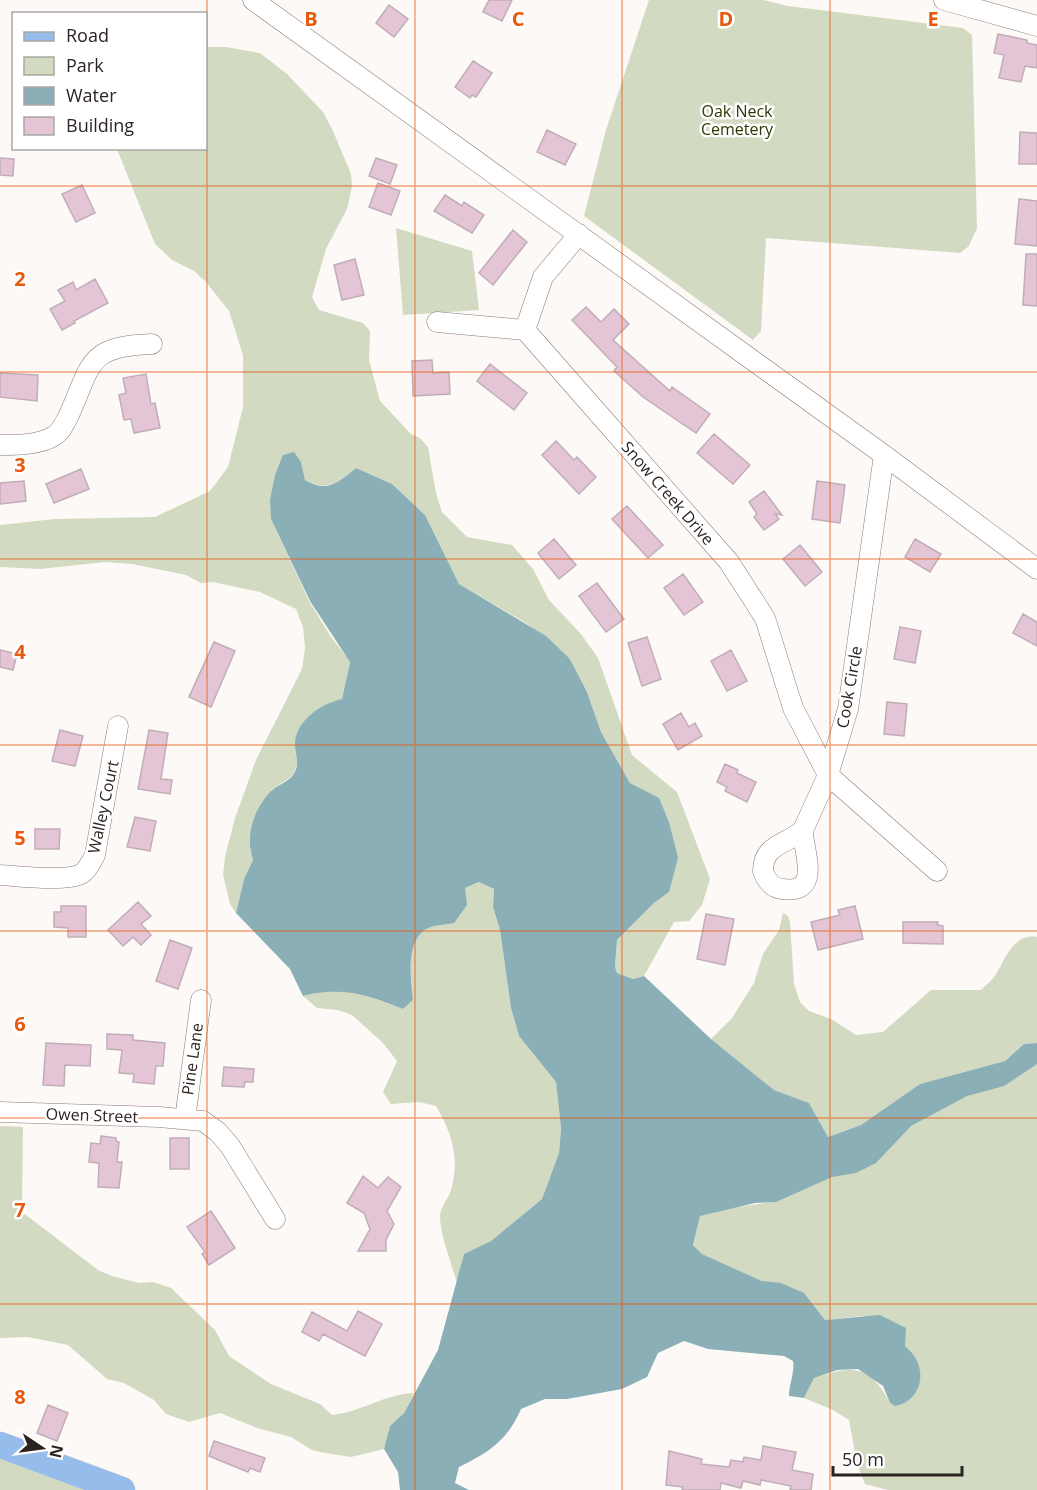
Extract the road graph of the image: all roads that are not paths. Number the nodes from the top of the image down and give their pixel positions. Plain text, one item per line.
1 (253, 0) edge
2 (944, 0) edge
3 (1037, 26) edge
4 (579, 234) junction
5 (437, 322) dead end
6 (525, 330) junction
7 (152, 344) dead end
8 (0, 445) edge
9 (884, 455) junction
10 (1037, 569) edge
11 (118, 726) dead end
12 (828, 775) junction
13 (803, 830) dead end
14 (937, 872) dead end
15 (0, 875) edge
16 (201, 1000) dead end
17 (0, 1112) edge
18 (185, 1119) junction
19 (275, 1219) dead end
20 (0, 1445) edge
21 (122, 1490) edge

1 - 4 street
2 - 3 street
4 - 6 street
4 - 9 street
5 - 6 street
6 - 12 street, Snow Creek Drive
7 - 8 street
9 - 10 street
9 - 12 street, Cook Circle
11 - 15 street, Walley Court
12 - 13 street, Cook Circle
12 - 14 street
16 - 18 street, Pine Lane
17 - 18 street, Owen Street
18 - 19 street, Owen Street
20 - 21 main road

